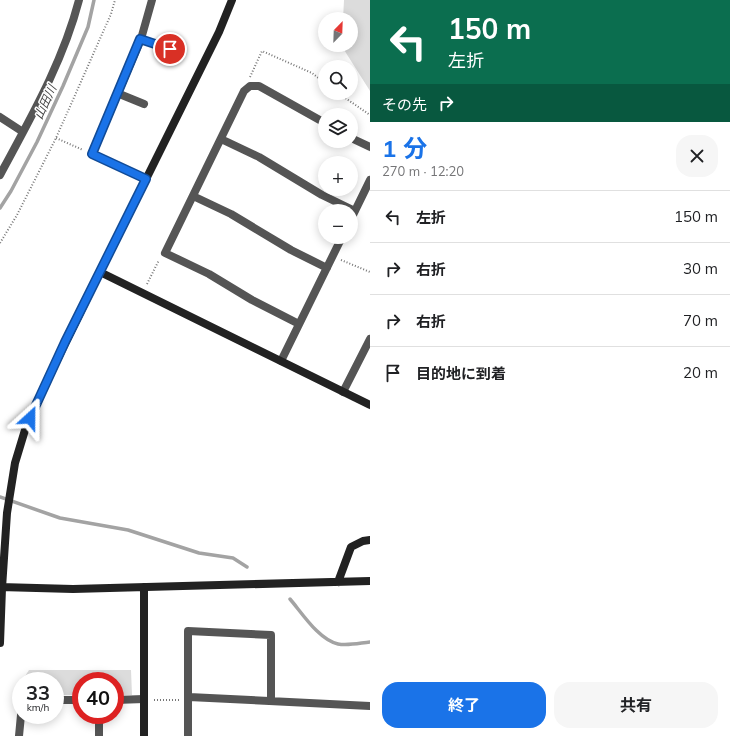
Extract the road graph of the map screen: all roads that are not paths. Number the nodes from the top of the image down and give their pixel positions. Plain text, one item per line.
1 (79, 0) edge
2 (152, 0) edge
3 (232, 0) edge
4 (140, 39) junction
5 (170, 49) dead end
6 (117, 93) junction
7 (144, 104) dead end
8 (0, 117) edge
9 (318, 119) edge
10 (23, 132) junction
11 (221, 138) junction
12 (358, 141) edge
13 (370, 147) edge
14 (0, 175) edge
15 (146, 179) junction
16 (370, 180) edge
17 (193, 196) junction
18 (341, 204) edge
19 (358, 205) edge
20 (339, 244) edge
21 (327, 268) junction
22 (100, 272) junction
23 (298, 324) junction
24 (370, 339) edge
25 (367, 355) edge
26 (281, 361) junction
27 (342, 392) junction
28 (370, 405) edge
29 (370, 540) edge
30 (370, 581) edge
31 (338, 582) junction
32 (144, 587) junction
33 (1, 588) edge
34 (0, 643) edge
35 (189, 699) junction
36 (124, 700) edge
37 (144, 700) junction
38 (271, 702) junction
39 (370, 706) edge
40 (20, 724) edge
41 (99, 724) edge
42 (19, 736) edge
43 (99, 736) edge
44 (144, 736) edge
45 (188, 736) edge

1 - 10 street
2 - 4 street
3 - 15 street
4 - 5 street
4 - 6 street
6 - 7 street
6 - 15 street
8 - 10 street
9 - 11 street
10 - 14 street
11 - 17 street
11 - 18 street
12 - 13 street
15 - 22 street
16 - 19 street
17 - 21 street
17 - 23 street
20 - 21 street
21 - 23 street
22 - 26 street
22 - 33 street
23 - 26 street
24 - 25 street
25 - 27 street
26 - 27 street
27 - 28 street
29 - 31 street
30 - 31 street
31 - 32 street
32 - 33 street
32 - 37 street
33 - 34 street
35 - 38 street
35 - 38 street
35 - 45 street
36 - 37 street
37 - 44 street
38 - 39 street
40 - 42 street
41 - 43 street

